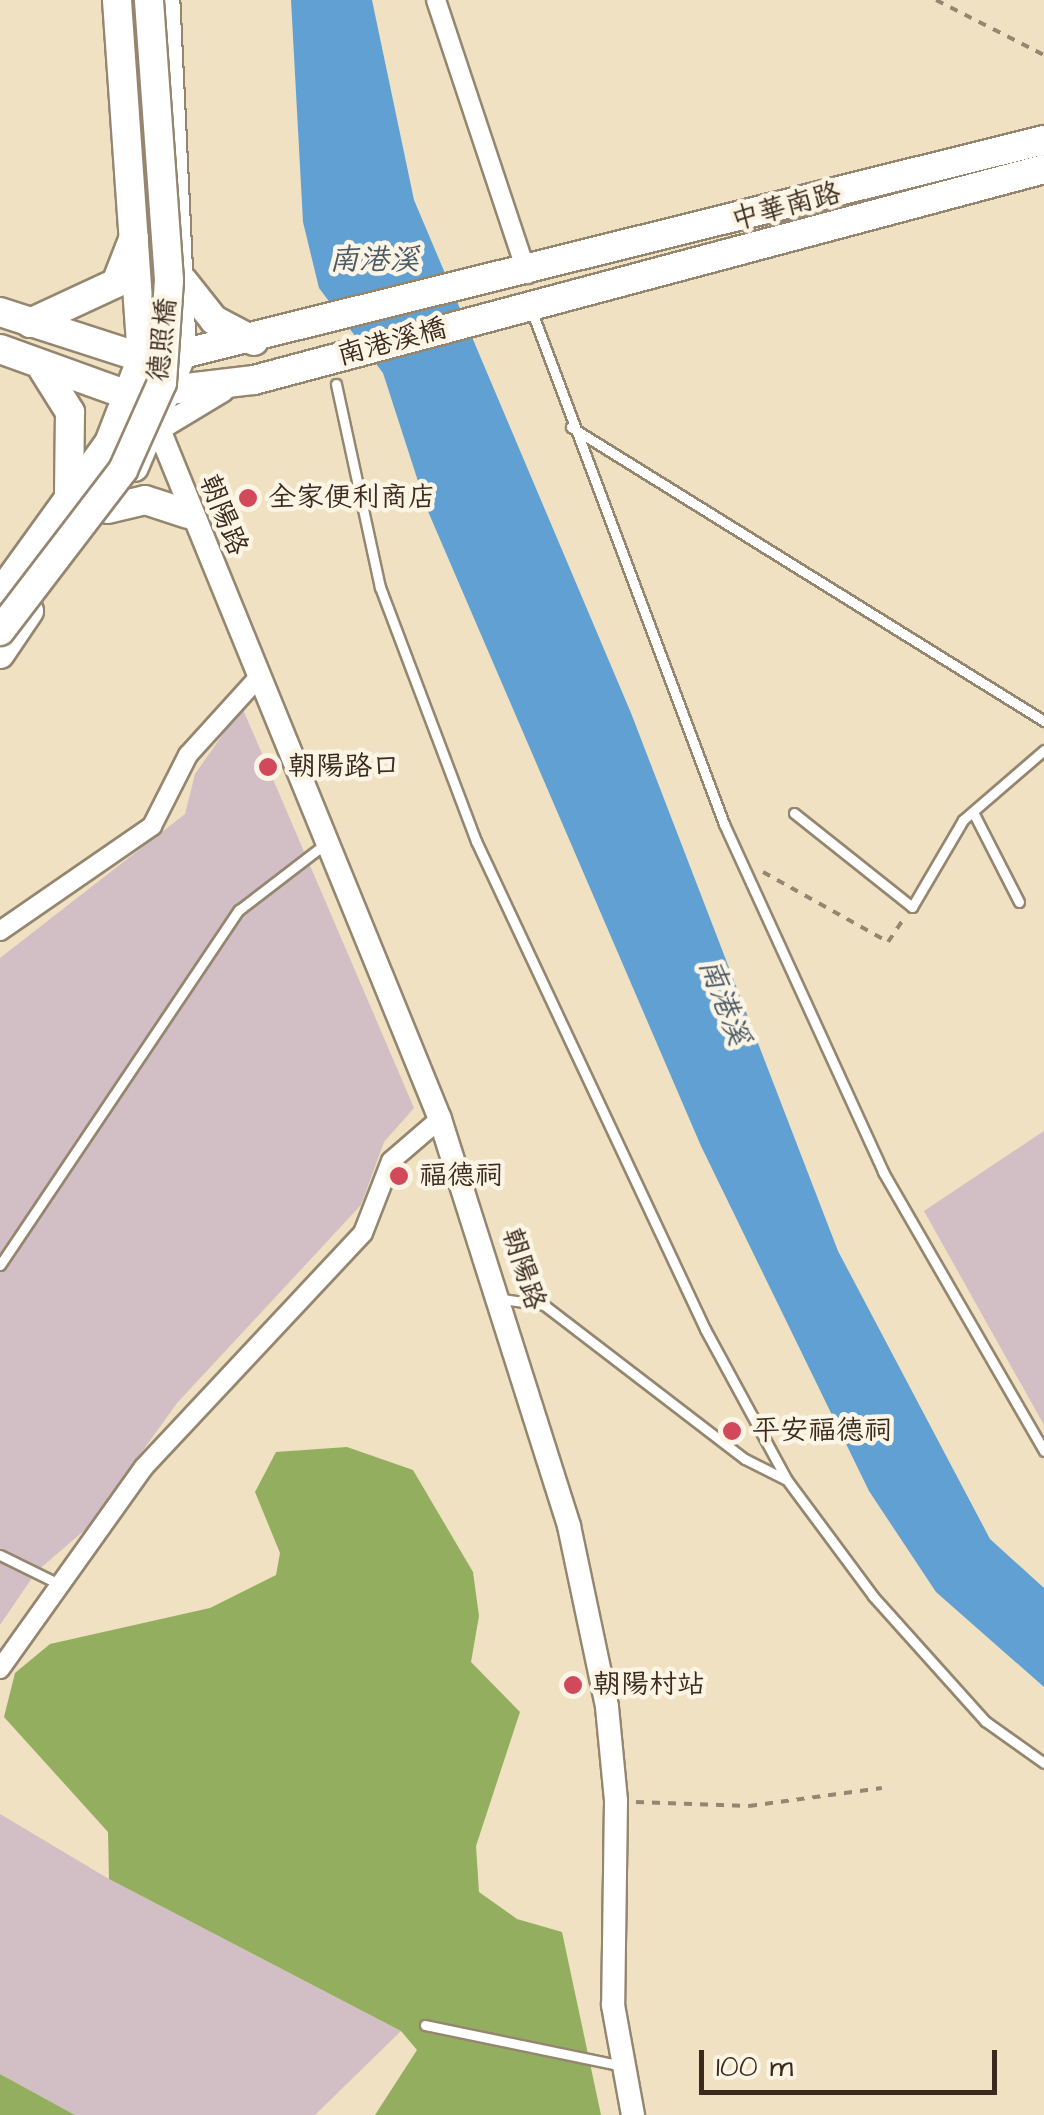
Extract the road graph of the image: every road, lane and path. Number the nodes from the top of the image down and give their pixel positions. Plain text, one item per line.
1 (117, 0) edge
2 (138, 0) edge
3 (149, 0) edge
4 (165, 0) edge
5 (436, 0) edge
6 (936, 0) edge
7 (1044, 55) edge
8 (1044, 140) edge
9 (1044, 168) edge
10 (136, 231) junction
11 (515, 277) junction
12 (183, 281) junction
13 (521, 307) junction
14 (0, 312) edge
15 (30, 323) junction
16 (254, 341) junction
17 (0, 349) edge
18 (182, 354) junction
19 (142, 358) junction
20 (43, 369) junction
21 (254, 380) junction
22 (336, 384) dead end
23 (148, 394) junction
24 (572, 427) junction
25 (157, 430) junction
26 (68, 503) junction
27 (107, 509) junction
28 (188, 514) junction
29 (0, 594) edge
30 (0, 614) edge
31 (0, 632) edge
32 (0, 654) edge
33 (257, 679) junction
34 (1044, 721) edge
35 (1044, 750) edge
36 (974, 812) junction
37 (794, 813) dead end
38 (325, 844) junction
39 (749, 876) junction
40 (1019, 902) dead end
41 (912, 907) junction
42 (0, 931) edge
43 (440, 1119) junction
44 (0, 1265) edge
45 (502, 1298) junction
46 (1044, 1451) edge
47 (787, 1480) junction
48 (0, 1555) edge
49 (64, 1587) junction
50 (0, 1669) edge
51 (1044, 1764) edge
52 (882, 1788) dead end
53 (616, 1801) junction
54 (425, 2025) dead end
55 (618, 2066) junction
56 (633, 2115) edge

1 - 10 main road
2 - 30 main road, 德照橋
3 - 31 main road, 德照橋, bridge
4 - 12 main road
5 - 11 street
6 - 7 path
8 - 11 main road, 中華南路
9 - 13 main road, 中華南路
10 - 15 main road
10 - 19 main road
11 - 13 main road
11 - 16 main road, 南港溪橋
12 - 16 main road
12 - 18 main road
13 - 21 main road, 南港溪橋
13 - 24 lane
14 - 15 main road
15 - 19 main road
16 - 18 main road, 南港溪橋
17 - 20 main road
18 - 19 main road, 南港溪橋
18 - 23 main road
19 - 23 main road
20 - 23 main road
20 - 26 main road
21 - 23 main road, 南港溪橋
21 - 25 street
22 - 47 lane
23 - 25 main road
23 - 26 main road
24 - 34 lane
24 - 39 lane
25 - 27 main road
25 - 28 street, 朝陽路
26 - 29 main road
27 - 28 main road
27 - 32 main road
28 - 33 street, 朝陽路
33 - 38 street, 朝陽路
33 - 42 street
35 - 36 lane
36 - 40 lane
36 - 41 lane
37 - 41 lane
38 - 43 street, 朝陽路
38 - 44 lane
39 - 41 path
39 - 46 lane
43 - 45 street, 朝陽路
43 - 49 street
45 - 47 lane
45 - 53 street, 朝陽路
47 - 51 lane
48 - 49 lane
49 - 50 street
52 - 53 path
53 - 55 street, 朝陽路
54 - 55 lane
55 - 56 street, 朝陽路

